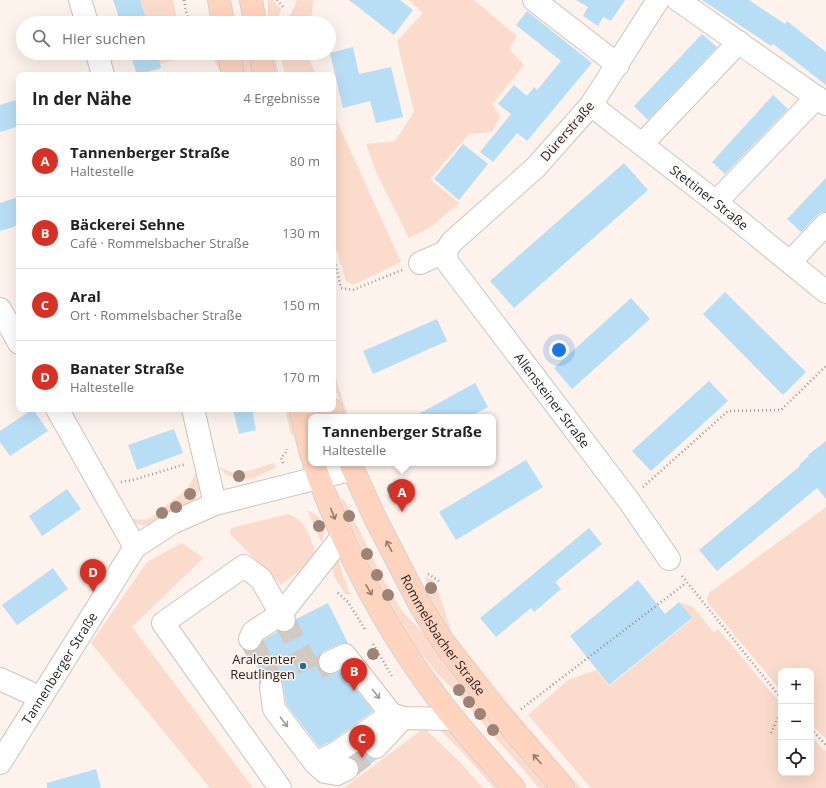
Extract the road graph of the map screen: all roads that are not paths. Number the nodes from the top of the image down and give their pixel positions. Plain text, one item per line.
1 (80, 0) edge
2 (219, 0) edge
3 (251, 0) edge
4 (658, 0) edge
5 (678, 0) edge
6 (545, 4) edge
7 (86, 16) edge
8 (222, 16) edge
9 (254, 16) edge
10 (738, 42) junction
11 (99, 60) edge
12 (230, 60) edge
13 (261, 60) edge
14 (618, 65) junction
15 (102, 72) edge
16 (232, 72) edge
17 (263, 72) edge
18 (821, 101) edge
19 (592, 105) junction
20 (642, 144) junction
21 (716, 202) junction
22 (826, 224) edge
23 (448, 247) junction
24 (790, 262) junction
25 (420, 263) road end
26 (826, 292) edge
27 (0, 309) edge
28 (16, 338) edge
29 (58, 412) edge
30 (194, 412) edge
31 (301, 412) edge
32 (308, 442) edge
33 (352, 466) edge
34 (316, 470) edge
35 (215, 504) junction
36 (342, 537) junction
37 (135, 547) junction
38 (669, 559) road end
39 (282, 617) junction
40 (250, 639) dead end
41 (330, 662) tunnel mouth
42 (0, 679) edge
43 (271, 687) tunnel mouth
44 (41, 698) junction
45 (397, 716) junction
46 (454, 719) junction
47 (376, 747) tunnel mouth
48 (0, 763) edge
49 (315, 763) junction
50 (347, 769) tunnel mouth
51 (280, 788) edge
52 (514, 788) edge
53 (563, 788) edge

1 - 7 street
2 - 8 main road
3 - 9 main road
4 - 14 street, Dürerstraße
5 - 10 street
6 - 14 street
10 - 18 street
10 - 20 street
11 - 15 street
12 - 16 main road
13 - 17 main road
14 - 19 street, Dürerstraße
18 - 21 street
19 - 20 street, Stettiner Straße
19 - 23 street, Dürerstraße
20 - 21 street, Stettiner Straße
21 - 24 street, Stettiner Straße
22 - 24 street
23 - 25 street, Dürerstraße
23 - 38 street, Allensteiner Straße
24 - 26 street, Stettiner Straße
27 - 28 street
29 - 37 street
30 - 35 street
31 - 32 main road
33 - 34 street, Tannenberger Straße
53 -> 33 main road, Rommelsbacher Straße
34 - 35 street, Tannenberger Straße
34 -> 36 main road
35 - 37 street, Tannenberger Straße
36 - 39 street
36 -> 46 main road
37 - 44 street, Tannenberger Straße
39 - 40 street
39 - 51 street
41 -> 45 street
42 - 44 street
43 -> 49 street
44 - 48 street, Tannenberger Straße
45 - 46 street
45 - 47 street
45 - 49 street
46 - 52 main road
49 - 50 street

